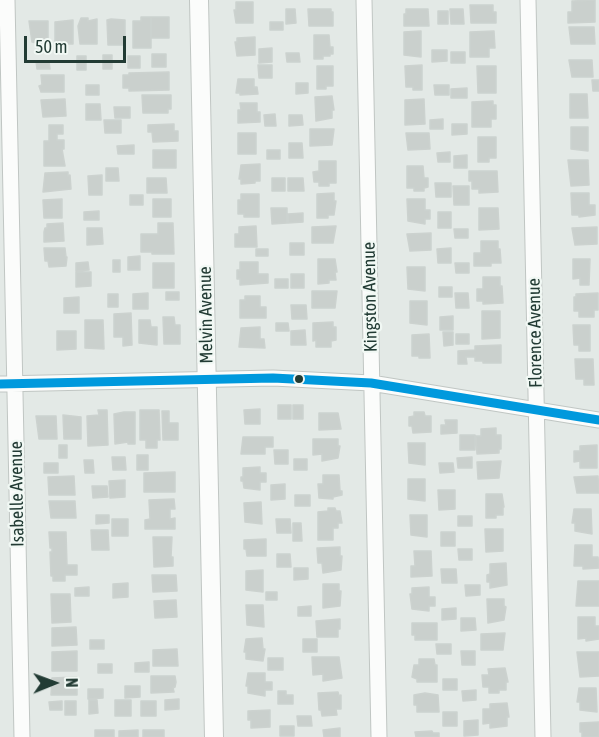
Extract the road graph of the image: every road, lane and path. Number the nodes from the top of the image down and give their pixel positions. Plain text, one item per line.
1 (7, 0) edge
2 (199, 0) edge
3 (364, 0) edge
4 (528, 0) edge
5 (207, 379) junction
6 (371, 383) junction
7 (8, 384) edge
8 (537, 409) junction
9 (599, 420) edge
10 (22, 737) edge
11 (214, 737) edge
12 (379, 737) edge
13 (543, 737) edge

1 - 7 street, Isabelle Avenue
2 - 5 street, Melvin Avenue
3 - 6 street, Kingston Avenue
4 - 8 street, Florence Avenue
5 - 6 street
5 - 7 street
5 - 11 street, Melvin Avenue
6 - 8 street
6 - 12 street, Kingston Avenue
7 - 10 street, Isabelle Avenue
8 - 9 street
8 - 13 street, Florence Avenue

